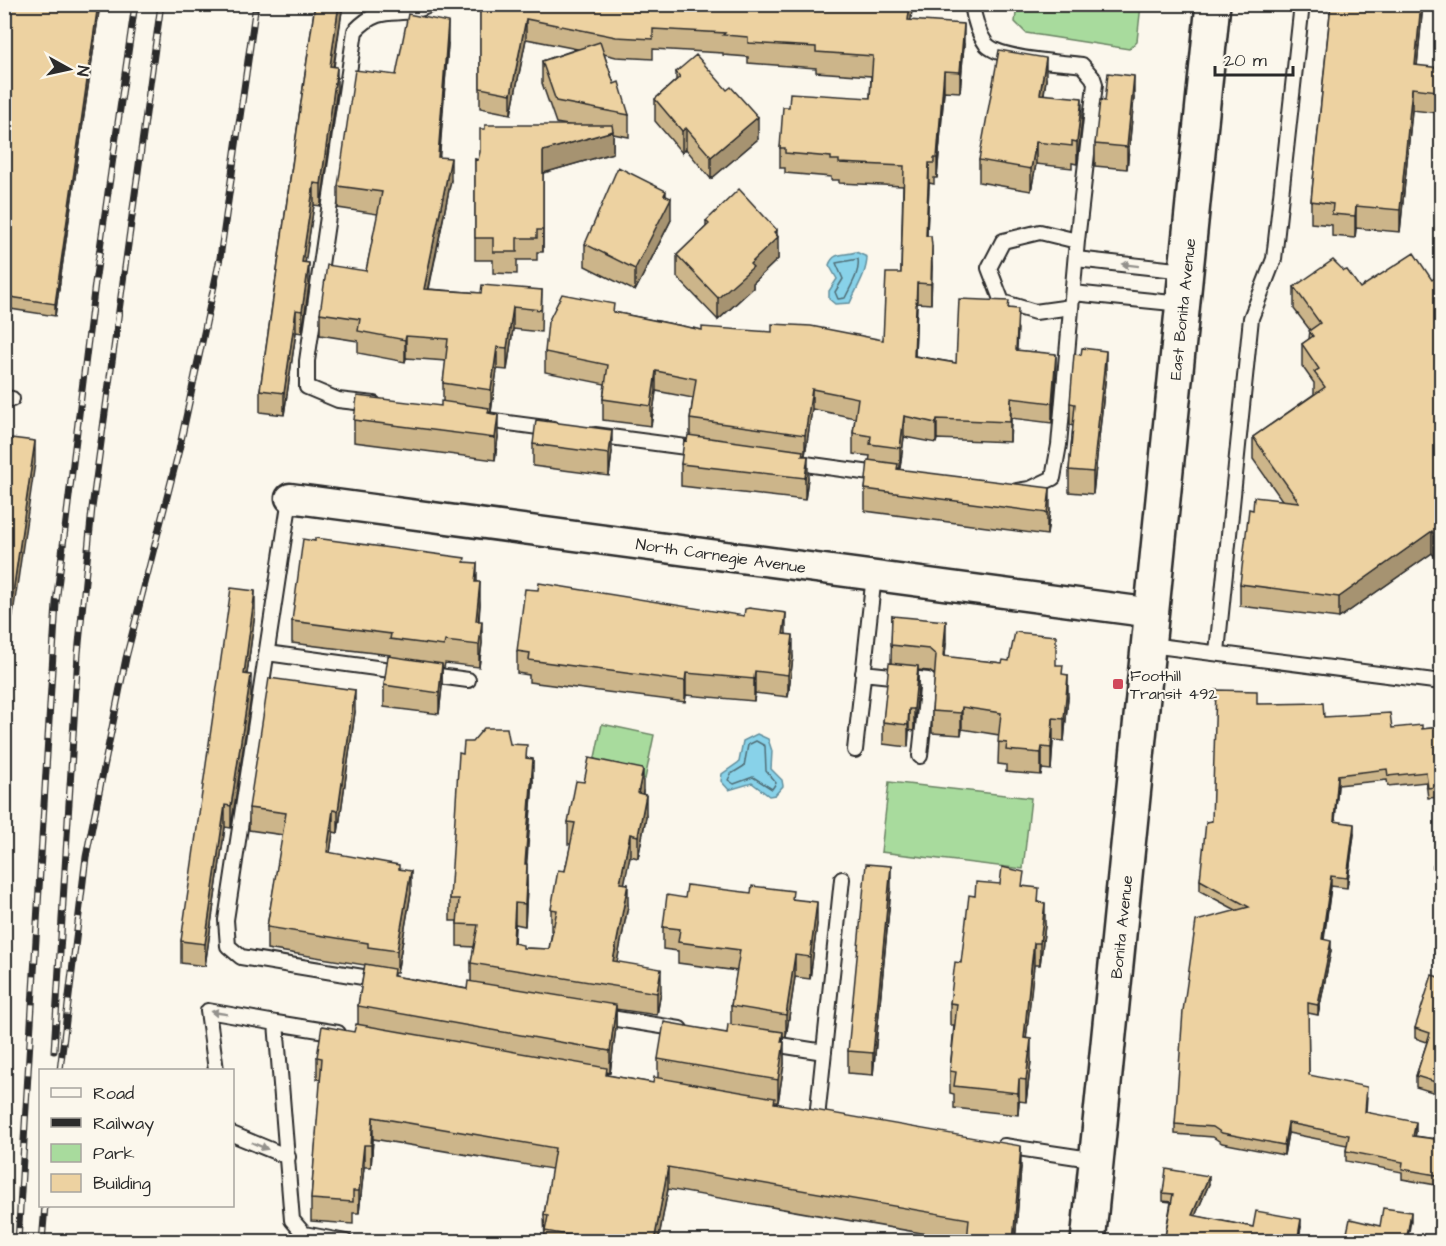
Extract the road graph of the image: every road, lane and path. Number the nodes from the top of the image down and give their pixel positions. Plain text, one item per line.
1 (431, 4) edge
2 (972, 4) edge
3 (1213, 4) edge
4 (1302, 4) edge
5 (1077, 241) junction
6 (1076, 259) junction
7 (1185, 271) junction
8 (1072, 300) junction
9 (1182, 304) junction
10 (393, 407) edge
11 (460, 416) edge
12 (718, 452) edge
13 (774, 459) edge
14 (898, 477) edge
15 (998, 490) edge
16 (290, 498) joint
17 (874, 575) junction
18 (1153, 613) junction
19 (1150, 645) junction
20 (1217, 652) junction
21 (267, 653) junction
22 (863, 673) junction
23 (468, 680) edge
24 (1442, 681) edge
25 (855, 750) dead end
26 (920, 756) dead end
27 (842, 879) dead end
28 (399, 983) edge
29 (584, 1013) edge
30 (276, 1023) junction
31 (698, 1032) edge
32 (357, 1036) edge
33 (755, 1041) edge
34 (824, 1052) junction
35 (216, 1069) edge
36 (817, 1118) edge
37 (234, 1135) edge
38 (994, 1145) edge
39 (288, 1157) junction
40 (1097, 1160) junction
41 (346, 1242) edge
42 (1089, 1242) edge

1 - 10 lane
2 - 5 lane
3 - 7 main road, East Bonita Avenue
4 - 20 lane
5 - 6 lane
5 - 8 lane
7 -> 6 lane
6 - 8 lane
7 - 9 main road, East Bonita Avenue
8 - 9 lane
8 - 15 lane
9 - 18 main road, East Bonita Avenue
11 - 12 lane
13 - 14 lane
16 - 17 street, North Carnegie Avenue
16 - 21 lane
17 - 18 street, North Carnegie Avenue
17 - 22 lane
18 - 19 main road, Bonita Avenue
19 - 20 lane
19 - 40 main road, Bonita Avenue
20 - 24 lane
21 - 23 lane
21 - 28 lane
22 - 25 lane
22 - 26 lane
27 - 34 lane
29 - 31 lane
30 - 32 lane
30 -> 35 lane
30 - 39 lane
33 - 34 lane
34 - 36 lane
37 -> 39 lane
38 - 40 lane
39 - 41 lane
40 - 42 main road, Bonita Avenue

